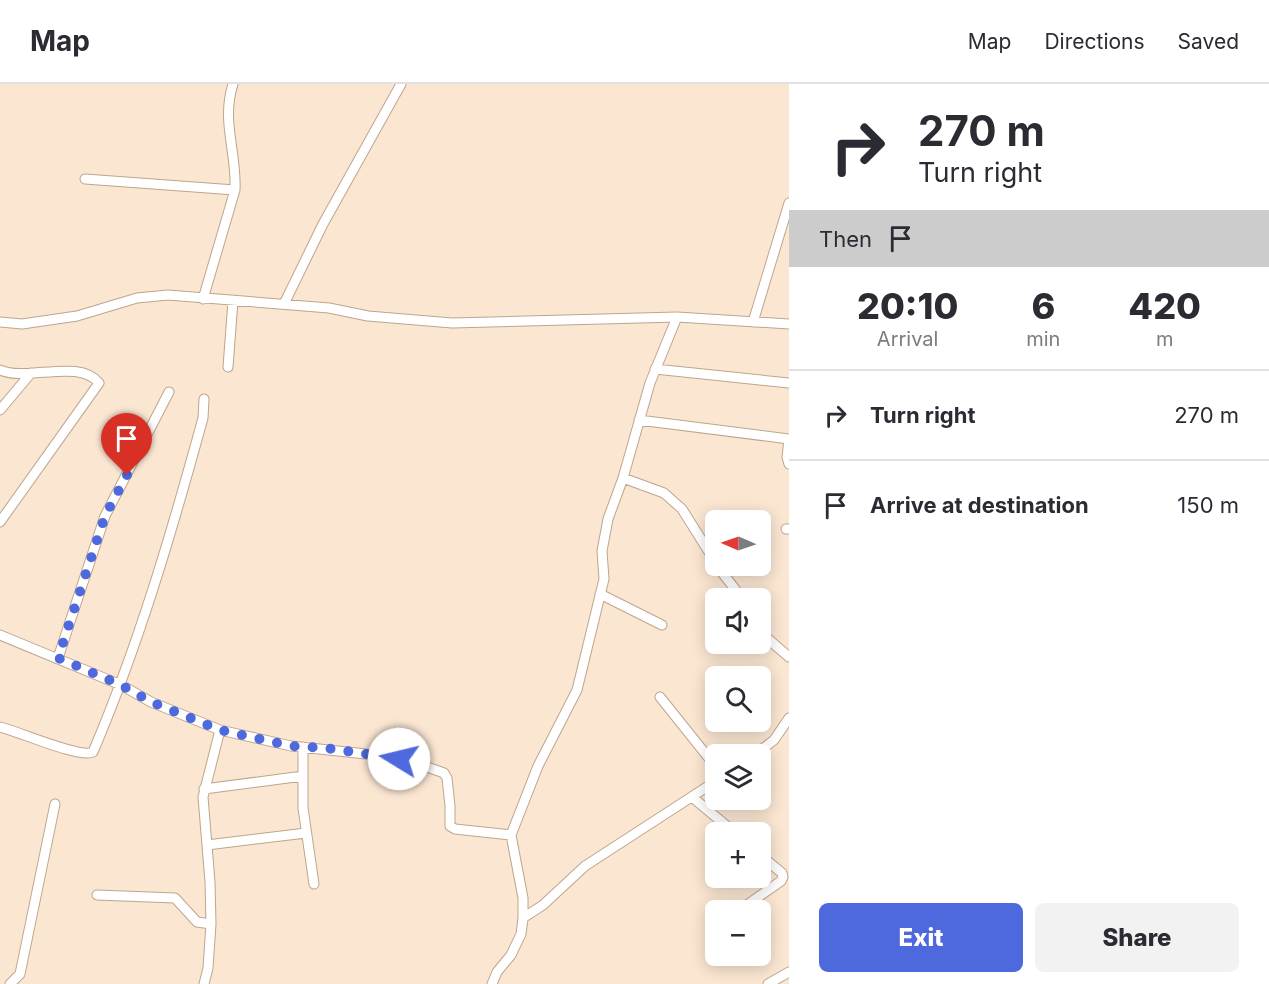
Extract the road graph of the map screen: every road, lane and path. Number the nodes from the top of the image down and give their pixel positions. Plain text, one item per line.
1 (233, 84) edge
2 (401, 84) edge
3 (86, 179) dead end
4 (235, 190) junction
5 (789, 203) edge
6 (203, 298) junction
7 (233, 301) junction
8 (284, 304) junction
9 (677, 317) junction
10 (0, 322) edge
11 (753, 322) junction
12 (789, 324) edge
13 (228, 367) dead end
14 (656, 369) junction
15 (0, 370) edge
16 (32, 373) junction
17 (789, 383) edge
18 (169, 392) dead end
19 (204, 399) dead end
20 (0, 410) edge
21 (639, 420) junction
22 (789, 439) edge
23 (789, 464) edge
24 (624, 478) junction
25 (0, 522) edge
26 (705, 546) edge
27 (725, 576) edge
28 (734, 588) edge
29 (600, 594) junction
30 (662, 625) dead end
31 (0, 634) edge
32 (771, 641) edge
33 (789, 657) edge
34 (58, 658) junction
35 (121, 685) junction
36 (660, 697) dead end
37 (789, 718) edge
38 (0, 727) edge
39 (220, 730) junction
40 (769, 744) edge
41 (303, 747) junction
42 (705, 753) edge
43 (303, 776) junction
44 (204, 789) junction
45 (705, 789) edge
46 (692, 797) junction
47 (55, 804) dead end
48 (722, 822) edge
49 (306, 833) junction
50 (512, 835) junction
51 (207, 845) junction
52 (771, 864) edge
53 (314, 884) dead end
54 (98, 895) dead end
55 (754, 900) edge
56 (523, 918) junction
57 (211, 924) junction
58 (789, 972) edge
59 (10, 984) edge
60 (204, 984) edge
61 (492, 984) edge
62 (768, 984) edge

1 - 4 street
2 - 8 street
3 - 4 street
4 - 6 street
5 - 11 street
6 - 7 street
6 - 10 street
7 - 8 street
7 - 13 street
8 - 9 street
9 - 11 street
9 - 14 street
11 - 12 street
14 - 17 street
14 - 21 street
15 - 16 street
16 - 20 street
16 - 25 street
18 - 34 street
19 - 35 street
21 - 22 street
21 - 24 street
22 - 23 street
24 - 26 street
24 - 29 street
27 - 28 street
29 - 30 street
29 - 50 street
31 - 34 street
32 - 33 street
34 - 35 street
35 - 38 street
35 - 39 street
36 - 42 street
37 - 40 street
39 - 41 street
39 - 44 street
41 - 43 street
41 - 50 street
43 - 44 street
43 - 49 street
44 - 51 street
45 - 46 street
46 - 48 street
46 - 56 street
47 - 59 street
49 - 51 street
49 - 53 street
50 - 56 street
51 - 57 street
52 - 55 street
54 - 57 street
56 - 61 street
57 - 60 street
58 - 62 street

